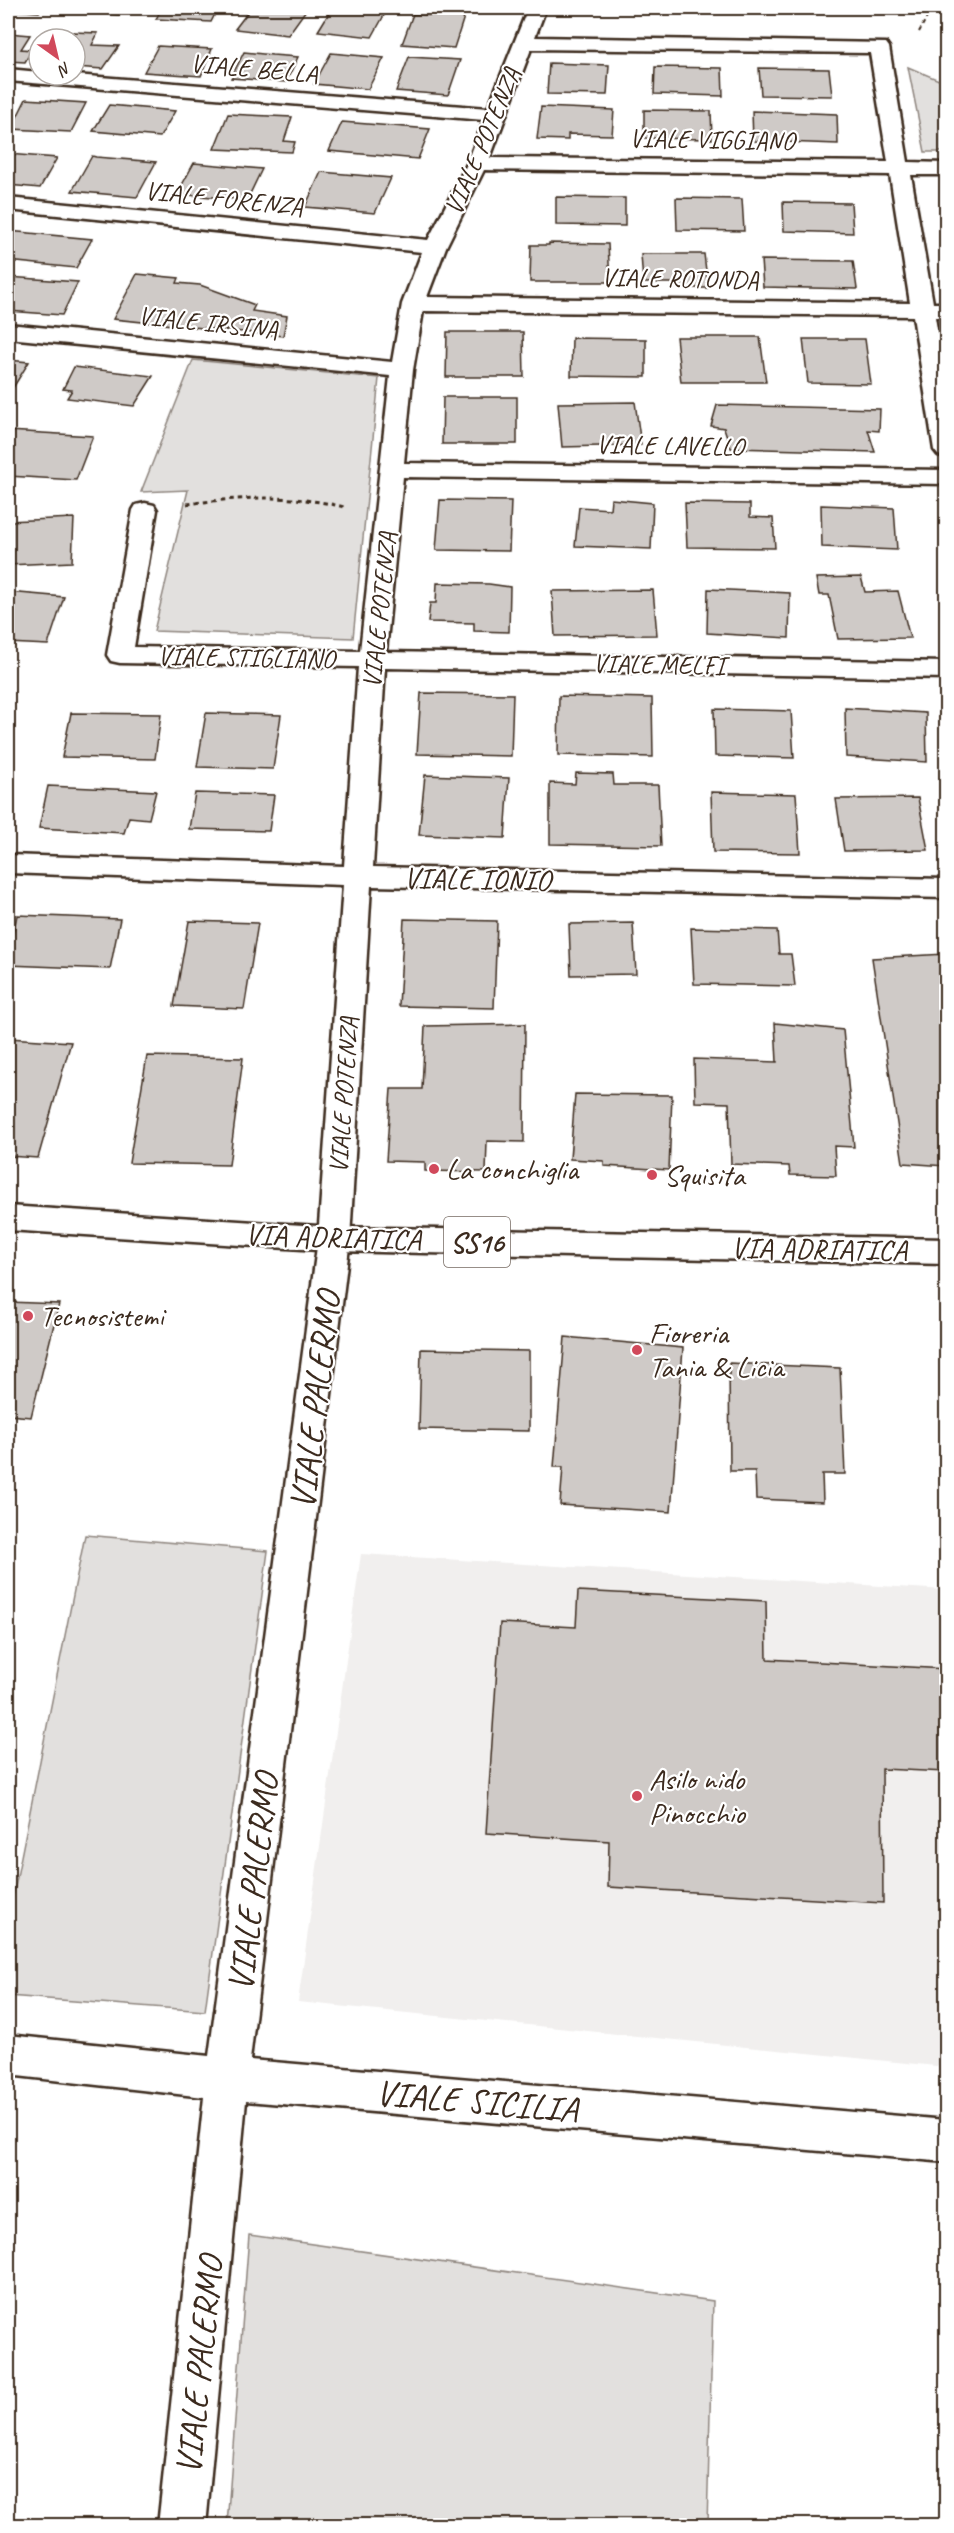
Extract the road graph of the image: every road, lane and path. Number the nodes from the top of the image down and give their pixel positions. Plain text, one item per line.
1 (537, 8) edge
2 (932, 8) edge
3 (916, 38) dead end
4 (522, 43) junction
5 (8, 75) edge
6 (497, 115) junction
7 (477, 164) junction
8 (899, 169) junction
9 (946, 170) edge
10 (8, 204) edge
11 (435, 246) junction
12 (413, 304) junction
13 (923, 309) junction
14 (946, 310) edge
15 (8, 331) edge
16 (402, 370) junction
17 (946, 450) edge
18 (393, 471) junction
19 (946, 477) edge
20 (146, 510) joint
21 (388, 518) junction
22 (372, 658) junction
23 (946, 670) edge
24 (8, 864) edge
25 (357, 876) junction
26 (946, 889) edge
27 (8, 1218) edge
28 (334, 1239) junction
29 (946, 1252) edge
30 (8, 2055) edge
31 (227, 2079) junction
32 (946, 2141) edge
33 (182, 2526) edge

1 - 4 street, VIALE POTENZA
2 - 3 path
4 - 6 street, VIALE POTENZA
4 - 8 street
5 - 6 street, VIALE BELLA
6 - 7 street, VIALE POTENZA
7 - 8 street, VIALE VIGGIANO
7 - 11 street, VIALE POTENZA
8 - 9 street, VIALE VIGGIANO
8 - 13 street
10 - 11 street, VIALE FORENZA
11 - 12 street, VIALE POTENZA
12 - 13 street, VIALE ROTONDA
12 - 16 street, VIALE POTENZA
13 - 14 street, VIALE ROTONDA
13 - 17 street
15 - 16 street, VIALE IRSINA
16 - 18 street, VIALE POTENZA
18 - 19 street, VIALE LAVELLO
18 - 21 street, VIALE POTENZA
20 - 21 path
20 - 22 street, VIALE STIGLIANO
21 - 22 street, VIALE POTENZA
22 - 23 street, VIALE MELFI
22 - 25 street, VIALE POTENZA
24 - 25 street, VIALE IONIO
25 - 26 street, VIALE IONIO
25 - 28 street, VIALE POTENZA
27 - 28 street, VIA ADRIATICA / SS16
28 - 29 street, VIA ADRIATICA / SS16
28 - 31 street, VIALE PALERMO
30 - 31 street, VIALE SICILIA
31 - 32 street, VIALE SICILIA
31 - 33 street, VIALE PALERMO

